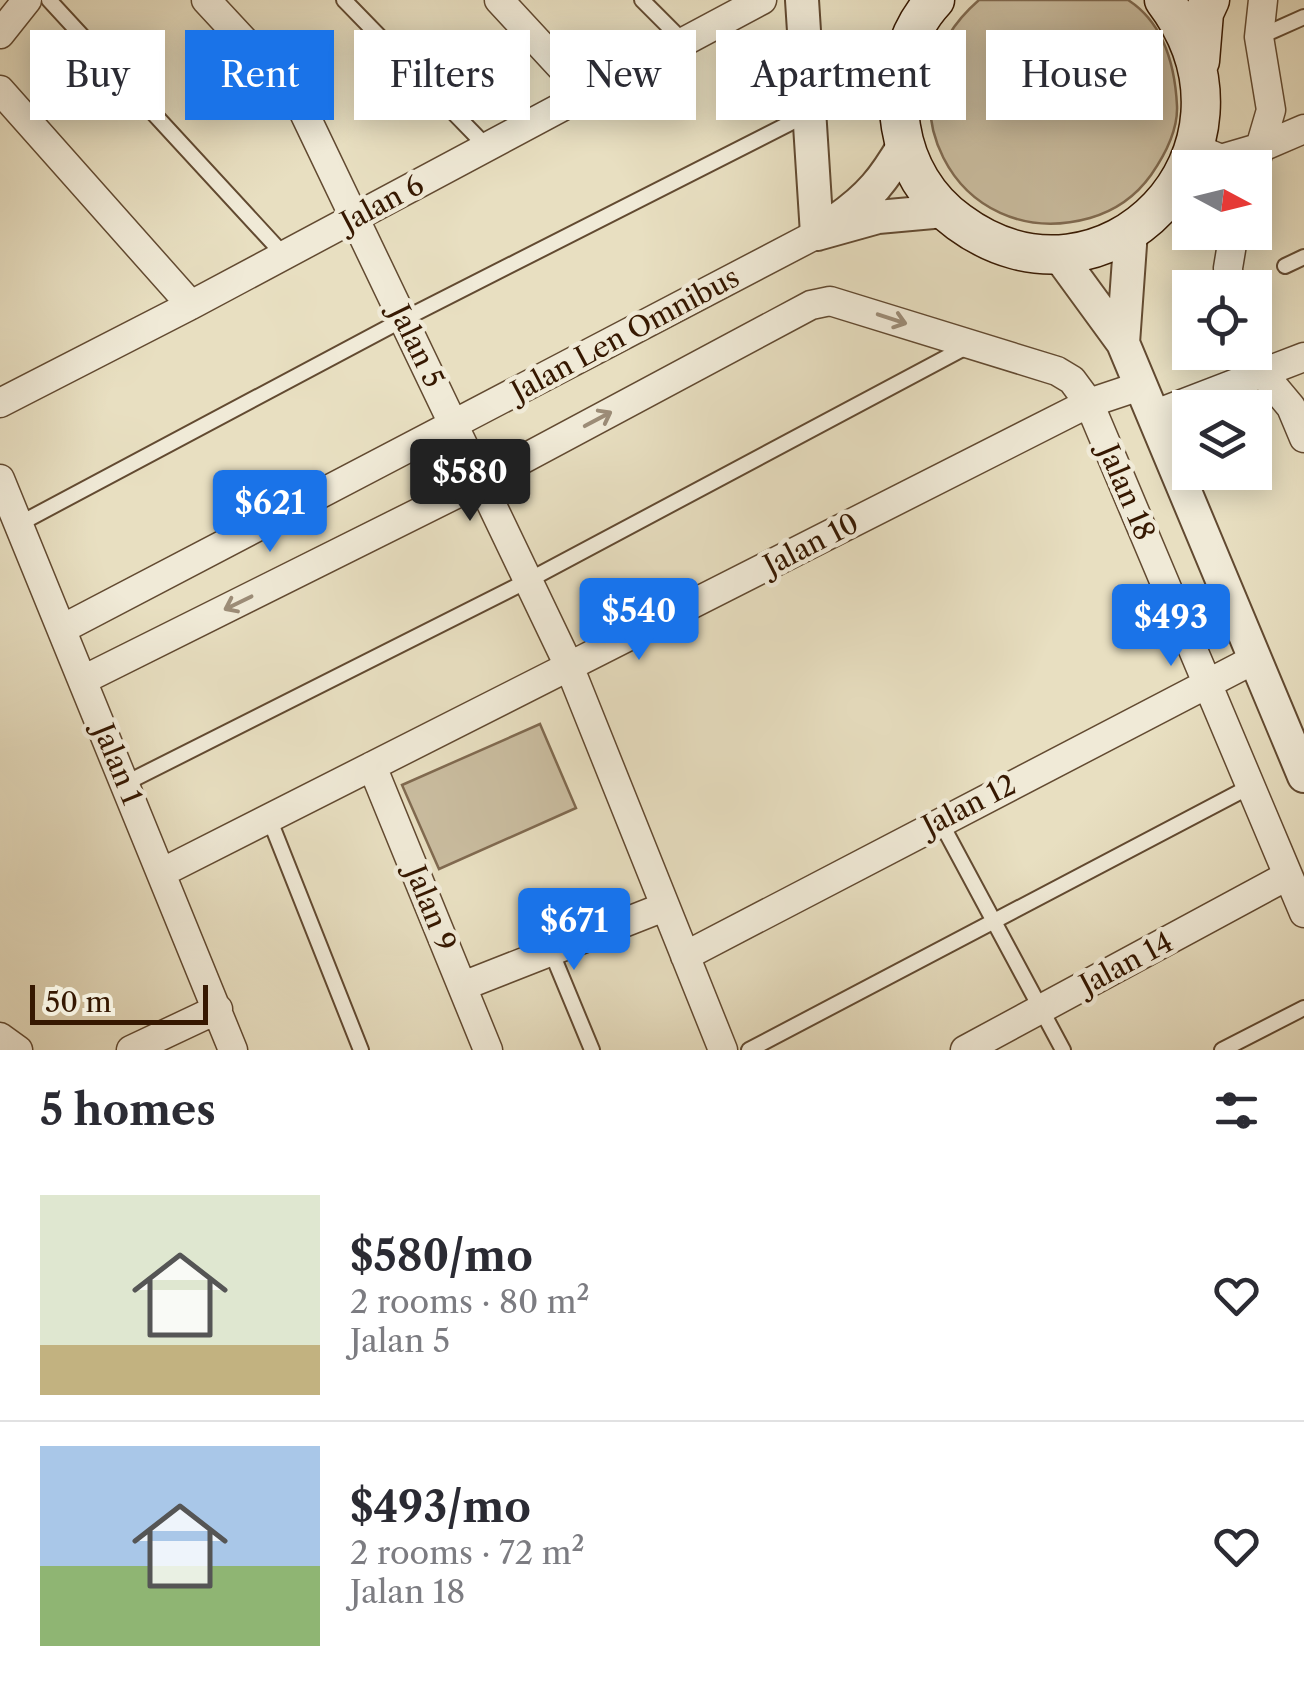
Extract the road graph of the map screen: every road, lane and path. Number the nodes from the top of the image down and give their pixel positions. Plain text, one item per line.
1 (27, 0) edge
2 (49, 0) edge
3 (206, 0) edge
4 (344, 0) edge
5 (499, 0) edge
6 (642, 0) edge
7 (762, 0) edge
8 (802, 0) edge
9 (1164, 0) edge
10 (1210, 0) edge
11 (1262, 0) edge
12 (929, 3) edge
13 (1304, 18) edge
14 (672, 30) edge
15 (803, 30) edge
16 (0, 34) edge
17 (696, 36) edge
18 (1260, 37) junction
19 (550, 55) edge
20 (1200, 70) junction
21 (0, 90) edge
22 (550, 114) edge
23 (797, 120) edge
24 (807, 120) edge
25 (1304, 129) edge
26 (904, 145) junction
27 (487, 148) junction
28 (1195, 148) junction
29 (1200, 150) edge
30 (1260, 150) edge
31 (1271, 150) edge
32 (944, 211) junction
33 (356, 217) junction
34 (1131, 231) junction
35 (817, 234) junction
36 (1058, 254) junction
37 (284, 256) junction
38 (1304, 257) edge
39 (1285, 266) dead end
40 (191, 306) junction
41 (404, 319) junction
42 (1123, 343) junction
43 (971, 344) junction
44 (1304, 357) edge
45 (1258, 370) edge
46 (1262, 376) junction
47 (1147, 401) junction
48 (0, 403) edge
49 (1090, 403) junction
50 (454, 424) junction
51 (1304, 438) edge
52 (0, 479) edge
53 (482, 482) junction
54 (19, 524) junction
55 (529, 580) junction
56 (62, 629) junction
57 (1255, 658) junction
58 (570, 666) junction
59 (83, 680) junction
60 (1208, 683) junction
61 (372, 766) junction
62 (1304, 776) edge
63 (126, 783) junction
64 (1251, 786) junction
65 (269, 818) junction
66 (940, 820) junction
67 (162, 872) junction
68 (1288, 876) junction
69 (664, 907) junction
70 (1304, 913) edge
71 (994, 922) junction
72 (551, 951) junction
73 (685, 956) junction
74 (463, 986) junction
75 (1304, 1008) edge
76 (1040, 1009) junction
77 (218, 1010) junction
78 (0, 1037) edge
79 (18, 1050) edge
80 (131, 1050) edge
81 (233, 1050) edge
82 (361, 1050) edge
83 (488, 1050) edge
84 (592, 1050) edge
85 (723, 1050) edge
86 (749, 1050) edge
87 (965, 1050) edge
88 (1063, 1050) edge
89 (1222, 1050) edge

1 - 16 street
2 - 37 lane
3 - 33 street, Jalan 5
4 - 27 lane
5 - 19 street
6 - 14 lane
7 - 17 street, Jalan 6
8 - 15 street
9 - 20 main road
10 - 20 main road
11 - 18 street
12 - 26 main road
13 - 18 lane
18 - 30 street
20 - 28 main road
21 - 40 street
22 - 27 street, Jalan 6
23 - 41 lane
24 - 35 street
25 - 31 street
26 - 32 main road
26 - 35 street, Jalan Len Omnibus
27 - 33 street, Jalan 6
28 - 29 street
28 - 34 main road
32 - 35 street, Jalan Len Omnibus
32 - 36 main road
33 - 37 street, Jalan 6
33 - 41 street, Jalan 5
34 - 36 main road
34 - 42 street
35 - 50 street, Jalan Len Omnibus
36 - 42 street
37 - 40 street, Jalan 6
38 - 39 lane
40 - 48 street, Jalan 6
41 - 50 street, Jalan 5
41 - 54 lane
42 - 47 street
43 - 49 street
53 -> 43 street
43 - 55 lane
44 - 46 street, Jalan 10
45 - 46 street
46 - 47 street, Jalan 10
46 - 51 street
47 - 49 street, Jalan 10
47 - 57 street
49 - 58 street, Jalan 10
49 - 60 street, Jalan 18
50 - 53 street, Jalan 5
50 - 56 street, Jalan Len Omnibus
52 - 54 street, Jalan 1
53 - 55 street, Jalan 5
53 -> 59 street
54 - 56 street, Jalan 1
55 - 58 street, Jalan 5
55 - 63 lane
56 - 59 street, Jalan 1
57 - 60 street, Jalan 12
57 - 62 street
58 - 61 street, Jalan 10
58 - 69 street, Jalan 5
59 - 63 street, Jalan 1
60 - 64 street, Jalan 18
60 - 66 street, Jalan 12
61 - 65 street, Jalan 10
61 - 74 street, Jalan 9
63 - 67 street, Jalan 1
64 - 68 street, Jalan 18
64 - 71 lane
65 - 67 street, Jalan 10
65 - 82 lane
66 - 71 lane
66 - 73 street, Jalan 12
67 - 77 street, Jalan 1
68 - 70 street, Jalan 18
68 - 76 street, Jalan 14
69 - 72 street
69 - 73 street, Jalan 5
71 - 76 lane
71 - 86 lane
72 - 74 street
72 - 84 lane
73 - 85 street, Jalan 5
74 - 83 street, Jalan 9
75 - 89 lane
76 - 87 street, Jalan 14
76 - 88 lane
77 - 80 street
77 - 81 street, Jalan 1
78 - 79 street

